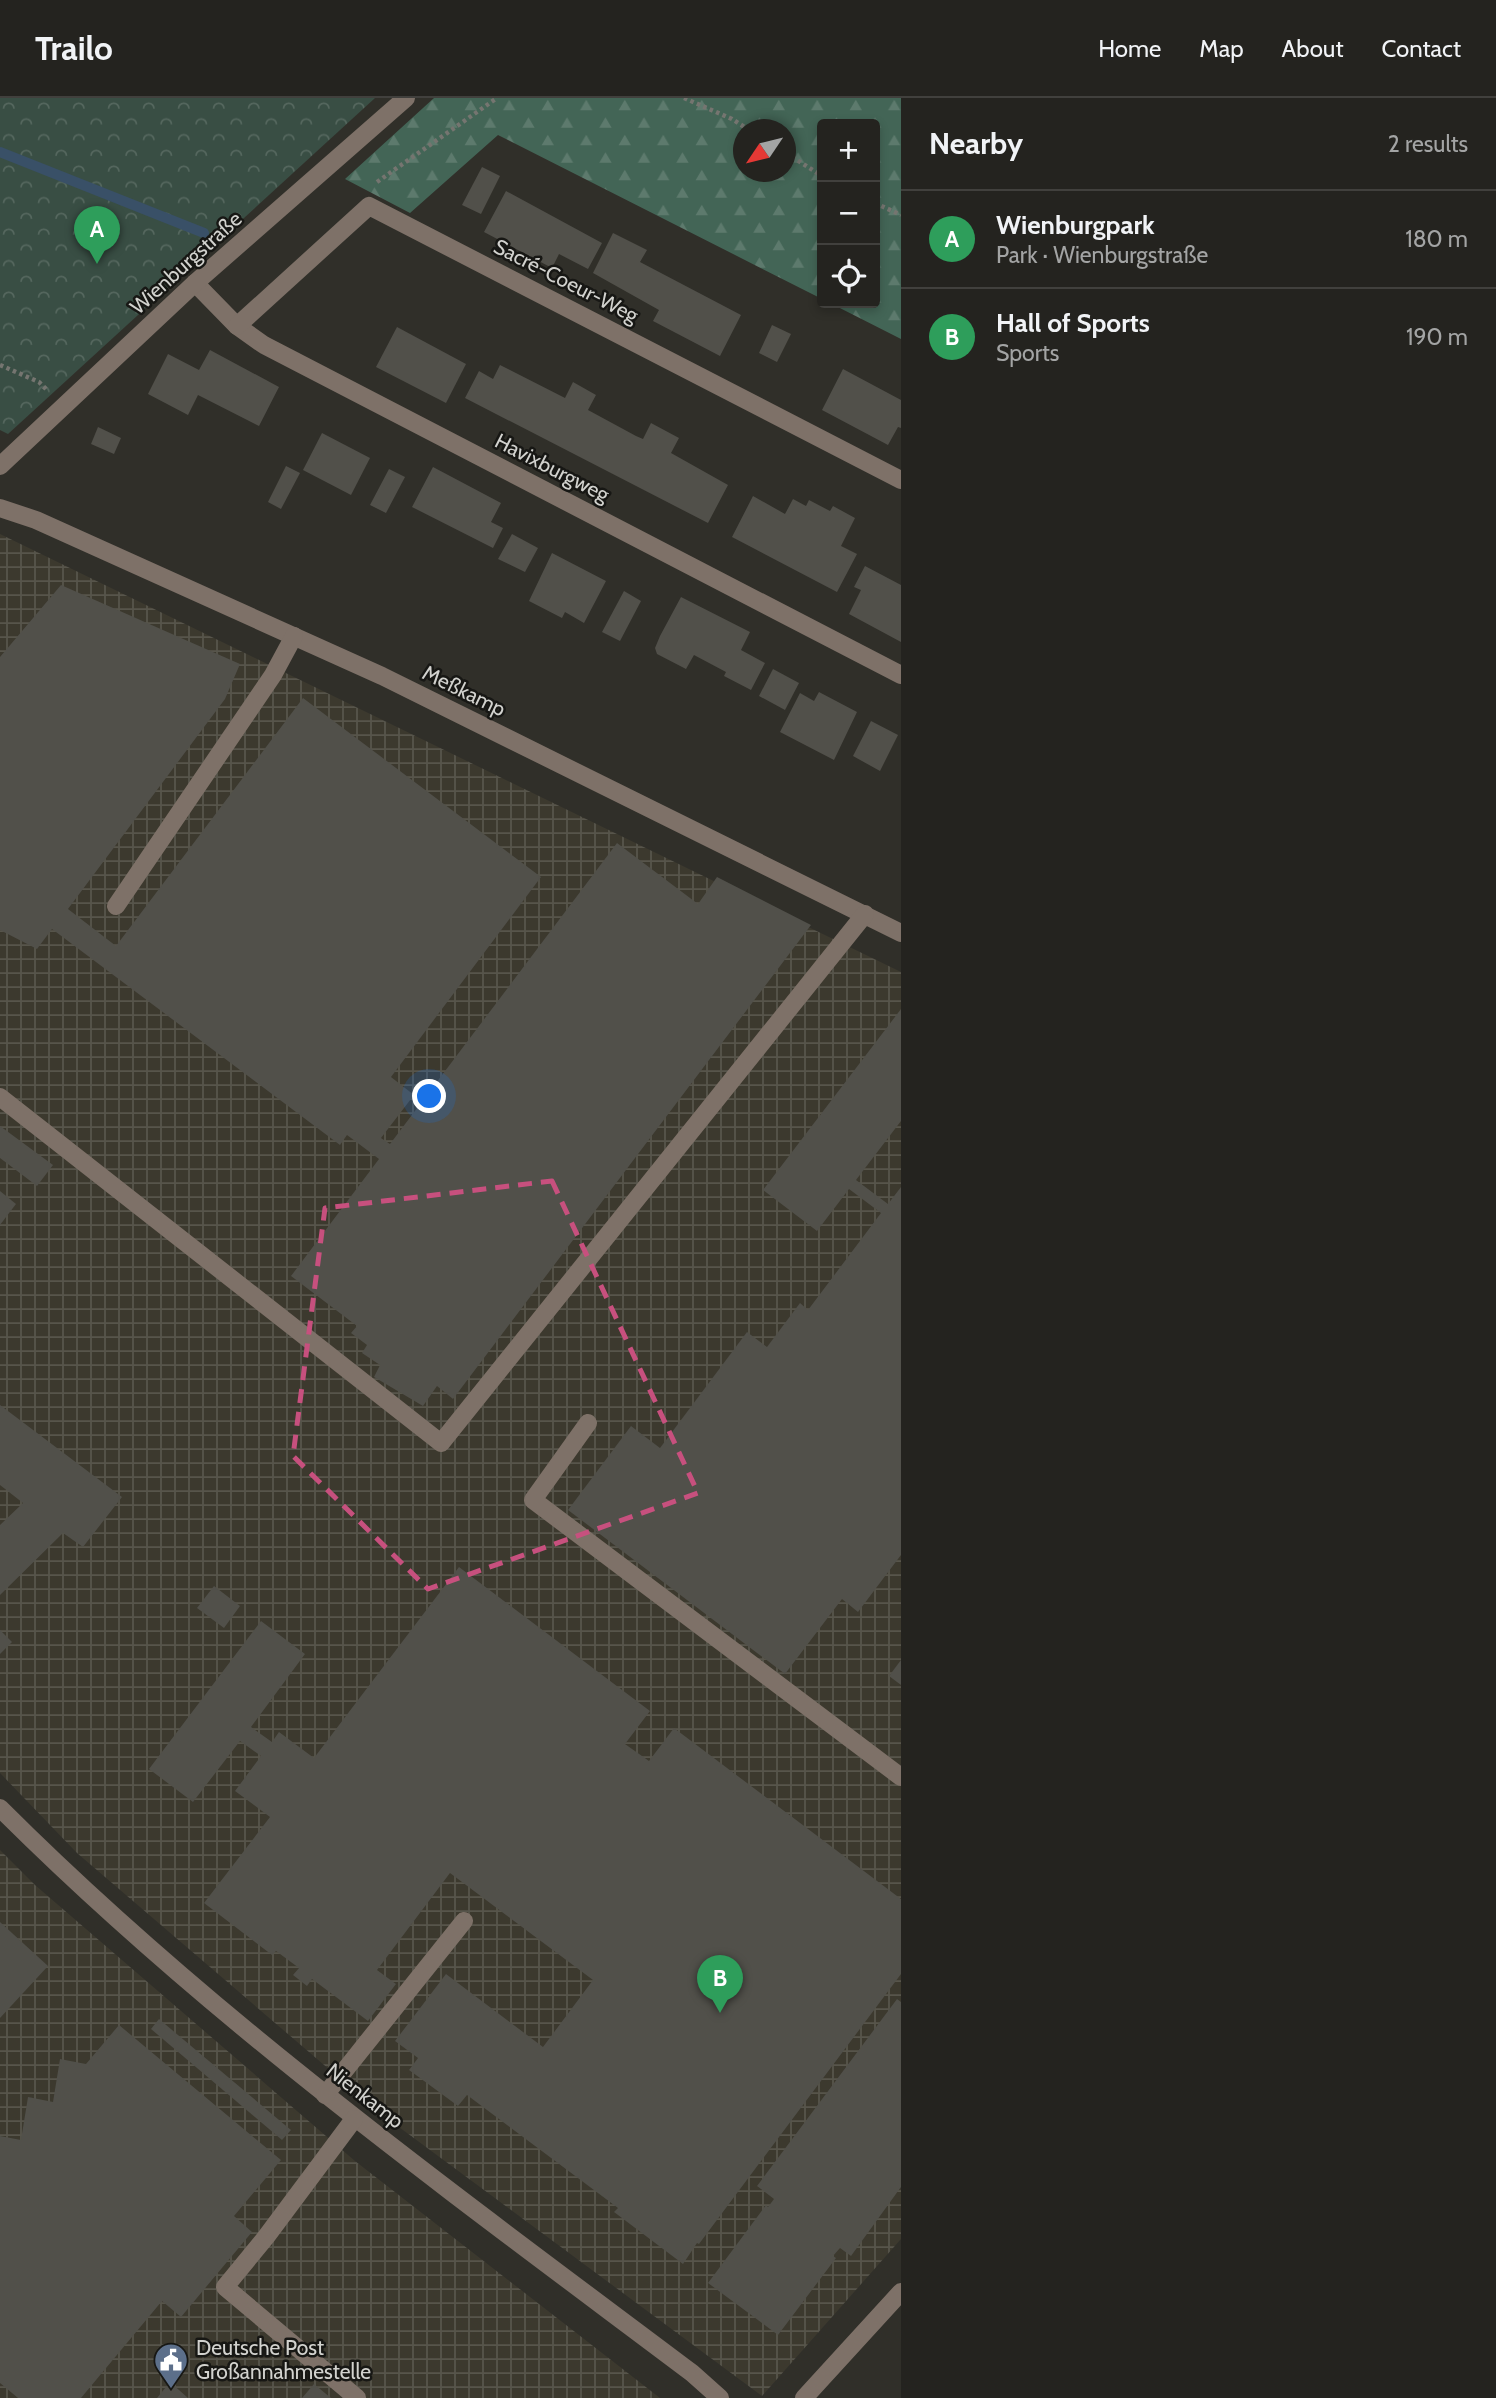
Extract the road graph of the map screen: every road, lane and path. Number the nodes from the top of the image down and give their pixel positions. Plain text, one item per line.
1 (406, 98) edge
2 (497, 98) edge
3 (684, 98) edge
4 (733, 120) edge
5 (796, 159) edge
6 (817, 173) edge
7 (880, 205) edge
8 (369, 206) junction
9 (901, 215) edge
10 (195, 283) junction
11 (237, 326) junction
12 (0, 365) edge
13 (64, 407) junction
14 (0, 466) edge
15 (901, 480) edge
16 (0, 508) edge
17 (294, 636) junction
18 (901, 675) edge
19 (116, 906) dead end
20 (865, 915) junction
21 (901, 933) edge
22 (0, 1097) edge
23 (588, 1423) dead end
24 (901, 1777) edge
25 (0, 1808) edge
26 (464, 1921) dead end
27 (325, 2095) junction
28 (354, 2119) junction
29 (901, 2292) edge
30 (357, 2398) edge
31 (720, 2398) edge
32 (804, 2398) edge

1 - 10 street, Wienburgstraße
2 - 8 path
3 - 4 path
5 - 6 path
7 - 9 path
8 - 11 street
8 - 15 street, Sacré-Coeur-Weg
10 - 11 street, Havixburgweg
10 - 13 street, Wienburgstraße
11 - 18 street, Havixburgweg
12 - 13 path
13 - 14 street, Wienburgstraße
16 - 17 street, Meßkamp
17 - 19 street
17 - 20 street, Meßkamp
20 - 21 street, Meßkamp
20 - 22 street
23 - 24 street
25 - 27 street, Nienkamp
26 - 27 street
27 - 28 street, Nienkamp
28 - 30 street
28 - 31 street, Nienkamp
29 - 32 street

